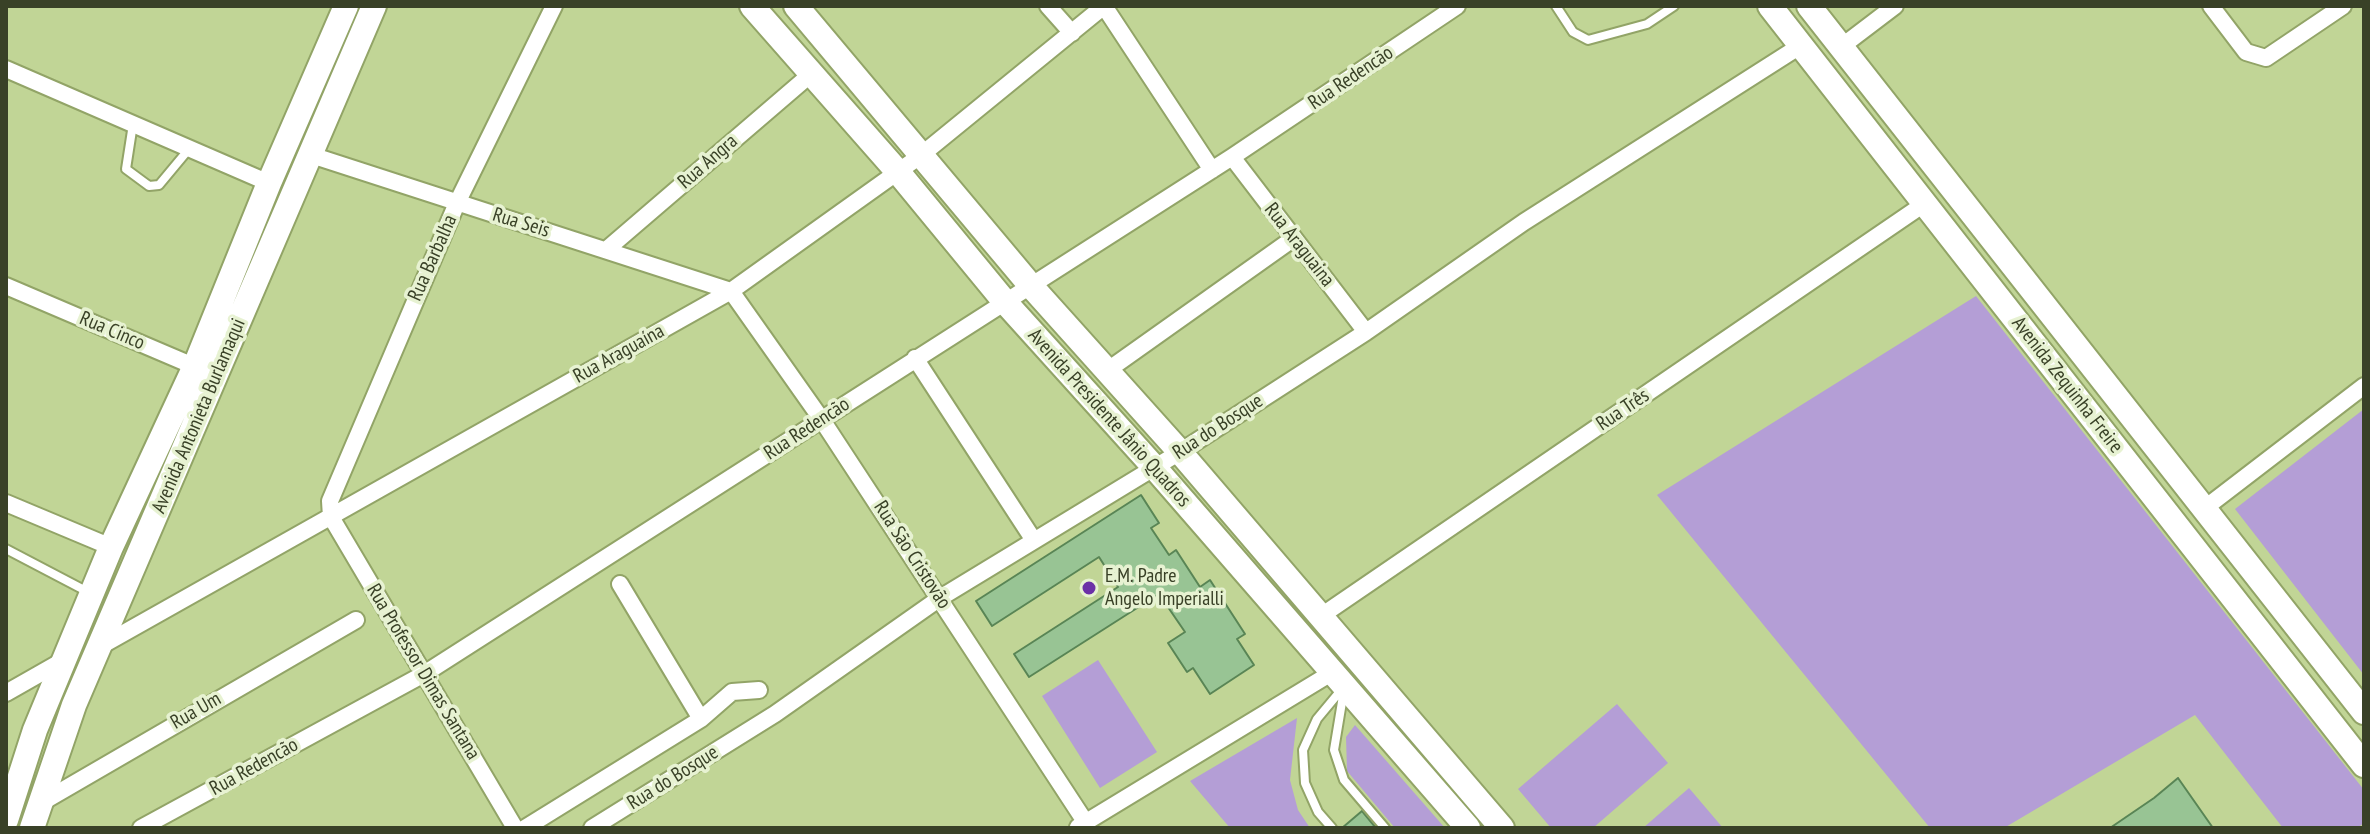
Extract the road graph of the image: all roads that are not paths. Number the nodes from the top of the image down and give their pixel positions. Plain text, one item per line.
1 (346, 6) edge
2 (374, 6) edge
3 (554, 6) edge
4 (752, 6) edge
5 (796, 6) edge
6 (1048, 6) edge
7 (1104, 6) edge
8 (1457, 6) edge
9 (1556, 6) edge
10 (1674, 6) edge
11 (1770, 6) edge
12 (1809, 6) edge
13 (1895, 6) edge
14 (2211, 6) edge
15 (2343, 6) edge
16 (1072, 33) junction
17 (1800, 46) junction
18 (1841, 47) junction
19 (6, 69) edge
20 (811, 74) junction
21 (133, 124) junction
22 (189, 148) junction
23 (311, 155) junction
24 (920, 156) junction
25 (1232, 157) junction
26 (1212, 170) junction
27 (898, 172) junction
28 (269, 183) junction
29 (457, 203) junction
30 (1924, 204) junction
31 (1294, 238) junction
32 (606, 250) junction
33 (6, 286) edge
34 (1031, 286) junction
35 (731, 291) junction
36 (1005, 302) junction
37 (1366, 332) junction
38 (915, 358) junction
39 (1108, 370) junction
40 (206, 371) junction
41 (2364, 386) edge
42 (822, 420) junction
43 (1180, 452) junction
44 (1154, 467) junction
45 (6, 503) edge
46 (2205, 508) junction
47 (331, 517) junction
48 (1033, 539) junction
49 (111, 547) junction
50 (6, 549) edge
51 (620, 584) dead end
52 (940, 598) junction
53 (91, 600) junction
54 (113, 614) junction
55 (1321, 616) junction
56 (2289, 617) junction
57 (356, 620) dead end
58 (2257, 626) junction
59 (98, 647) junction
60 (66, 659) junction
61 (424, 674) junction
62 (1375, 678) junction
63 (1339, 679) junction
64 (759, 690) dead end
65 (6, 693) edge
66 (2364, 712) edge
67 (701, 719) junction
68 (2364, 765) edge
69 (35, 816) edge
70 (6, 820) edge
71 (1082, 826) edge
72 (141, 828) edge
73 (515, 828) edge
74 (525, 828) edge
75 (592, 828) edge
76 (1332, 828) edge
77 (1385, 828) edge
78 (1468, 828) edge
79 (1502, 828) edge

1 - 28 main road, Avenida Antonieta Burlamaqui
2 - 23 main road, Avenida Antonieta Burlamaqui
3 - 29 street, Rua Barbalha
4 - 20 main road, Avenida Presidente Jânio Quadros
5 - 24 main road, Avenida Presidente Jânio Quadros
6 - 16 street
7 - 16 street, Rua Araguaína
7 - 26 street
8 - 25 street, Rua Redencão
9 - 10 lane
11 - 17 main road, Avenida Zequinha Freire
12 - 18 main road, Avenida Zequinha Freire
13 - 18 street
14 - 15 street
16 - 24 street, Rua Araguaína
17 - 30 main road, Avenida Zequinha Freire
17 - 37 street, Rua do Bosque
18 - 46 main road, Avenida Zequinha Freire
19 - 21 street
20 - 27 main road, Avenida Presidente Jânio Quadros
20 - 32 street, Rua Angra
21 - 22 street
21 - 22 lane
22 - 28 street
23 - 29 street, Rua Seis
23 - 40 main road, Avenida Antonieta Burlamaqui
24 - 27 street, Rua Araguaína
24 - 34 main road, Avenida Presidente Jânio Quadros
25 - 26 street, Rua Redencão
25 - 31 street, Rua Araguaina
26 - 34 street, Rua Redencão
27 - 35 street, Rua Araguaína
27 - 36 main road, Avenida Presidente Jânio Quadros
28 - 40 main road, Avenida Antonieta Burlamaqui
29 - 32 street, Rua Seis
29 - 47 street, Rua Barbalha
30 - 55 street, Rua Três
30 - 58 main road, Avenida Zequinha Freire
31 - 37 street, Rua Araguaina
31 - 39 street
32 - 35 street, Rua Seis
33 - 40 street, Rua Cinco
34 - 36 street, Rua Redencão
34 - 39 main road, Avenida Presidente Jânio Quadros
35 - 42 street, Rua São Cristovão
35 - 47 street, Rua Araguaína
36 - 38 street, Rua Redencão
36 - 44 main road, Avenida Presidente Jânio Quadros
37 - 43 street, Rua do Bosque
38 - 42 street, Rua Redencão
38 - 48 street
39 - 43 main road, Avenida Presidente Jânio Quadros
40 - 49 main road, Avenida Antonieta Burlamaqui
40 - 54 main road, Avenida Antonieta Burlamaqui
41 - 46 street
42 - 52 street, Rua São Cristovão
42 - 61 street, Rua Redencão
43 - 44 street, Rua do Bosque
43 - 55 main road, Avenida Presidente Jânio Quadros
44 - 48 street, Rua do Bosque
44 - 63 main road, Avenida Presidente Jânio Quadros
45 - 49 street
46 - 56 main road, Avenida Zequinha Freire
47 - 59 street, Rua Araguaína
47 - 61 street, Rua Professor Dimas Santana
48 - 52 street, Rua do Bosque
49 - 53 main road, Avenida Antonieta Burlamaqui
50 - 53 lane
51 - 67 street
52 - 71 street, Rua São Cristovão
52 - 75 street, Rua do Bosque
53 - 54 main road
53 - 60 main road, Avenida Antonieta Burlamaqui
54 - 59 main road, Avenida Antonieta Burlamaqui
55 - 62 main road, Avenida Presidente Jânio Quadros
56 - 58 main road
56 - 66 main road, Avenida Zequinha Freire
57 - 69 street, Rua Um
58 - 68 main road, Avenida Zequinha Freire
59 - 60 main road
59 - 69 main road, Avenida Antonieta Burlamaqui
60 - 65 street
60 - 70 main road, Avenida Antonieta Burlamaqui
61 - 72 street, Rua Redencão
61 - 73 street, Rua Professor Dimas Santana
62 - 63 main road
62 - 79 main road, Avenida Presidente Jânio Quadros
63 - 71 street
63 - 76 lane
63 - 77 lane
63 - 78 main road, Avenida Presidente Jânio Quadros
64 - 67 street
67 - 74 street

